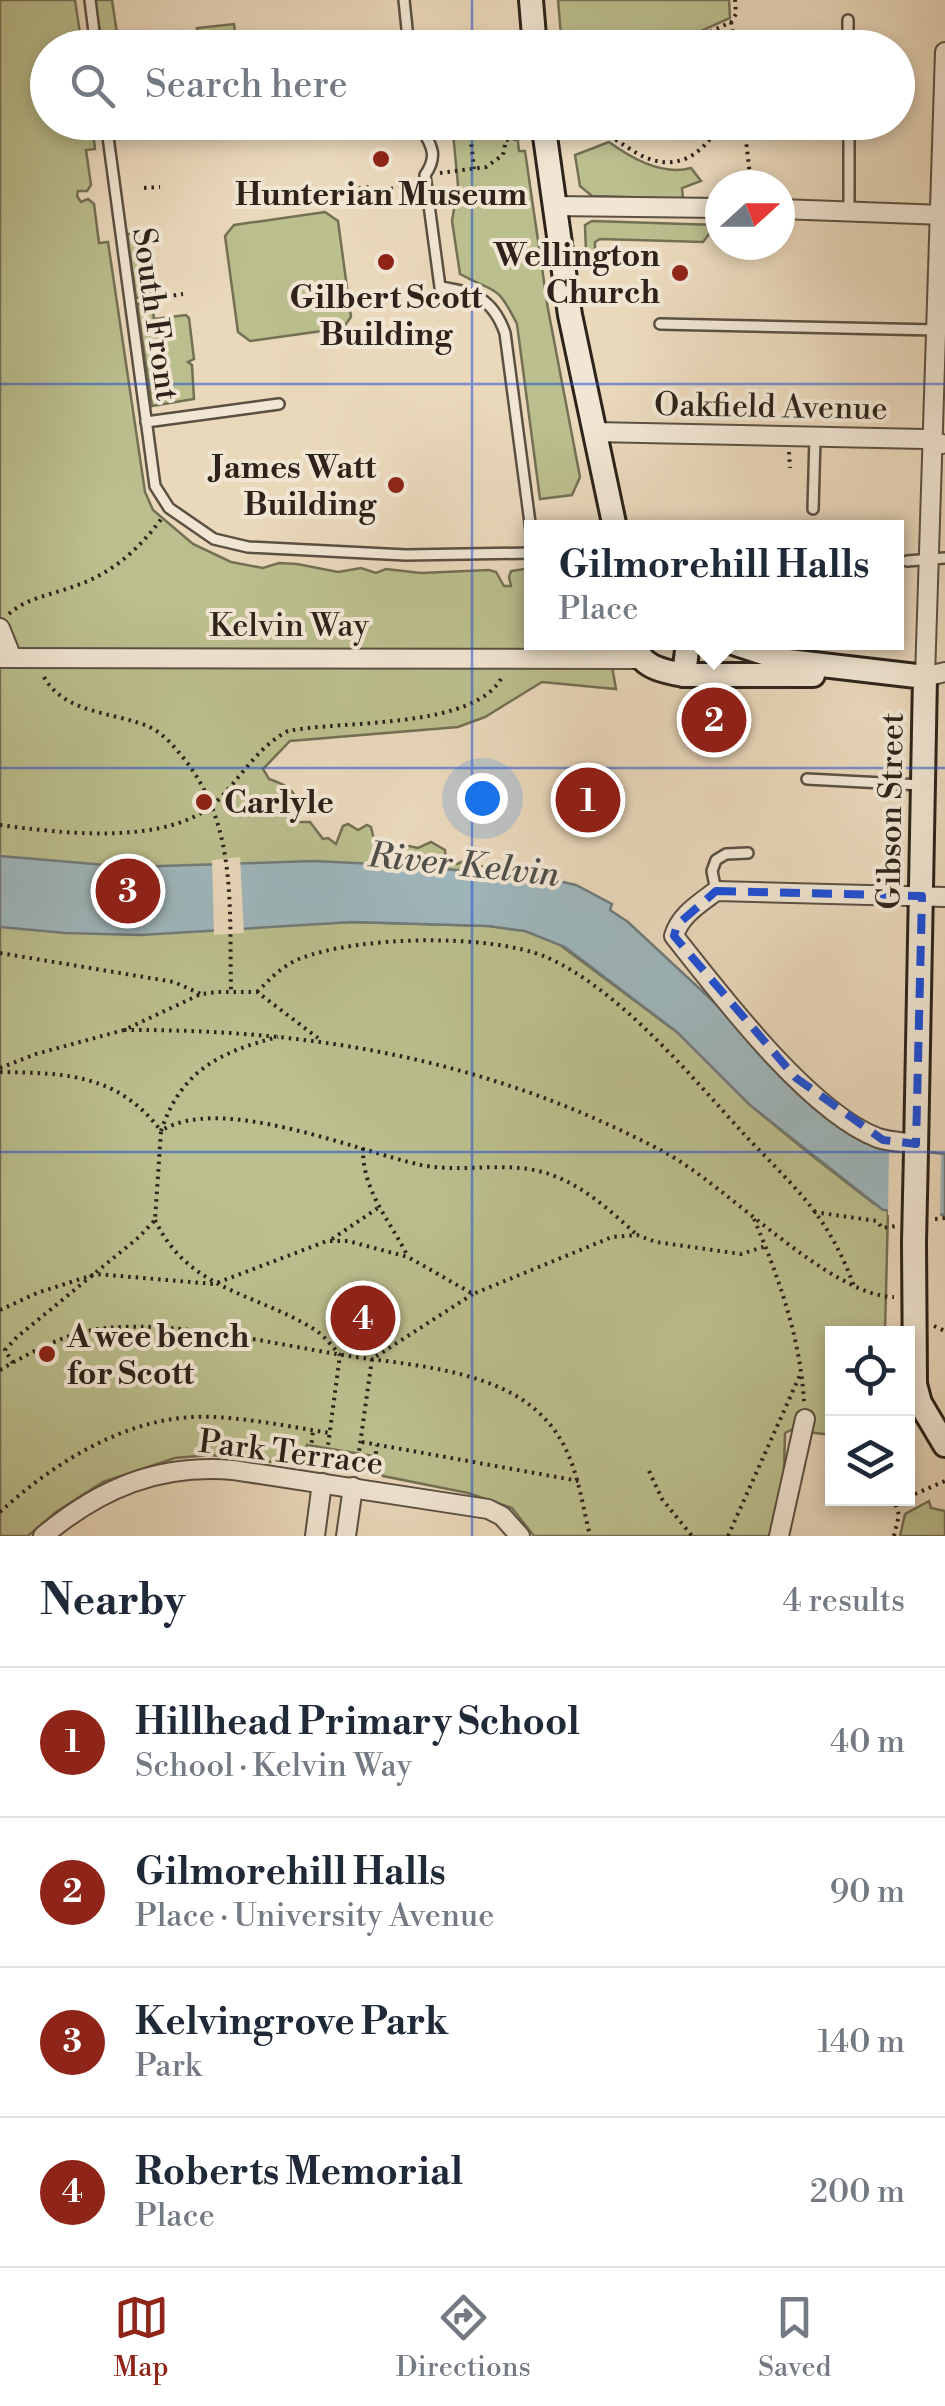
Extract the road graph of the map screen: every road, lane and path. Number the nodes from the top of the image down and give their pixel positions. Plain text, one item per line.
1 (90, 0) edge
2 (404, 0) edge
3 (530, 0) edge
4 (735, 0) edge
5 (848, 20) dead end
6 (732, 22) junction
7 (94, 30) edge
8 (407, 30) edge
9 (533, 30) edge
10 (715, 30) edge
11 (733, 30) edge
12 (848, 30) edge
13 (945, 52) edge
14 (108, 140) edge
15 (429, 140) edge
16 (471, 140) edge
17 (506, 140) edge
18 (545, 140) edge
19 (617, 140) edge
20 (712, 140) edge
21 (746, 140) edge
22 (848, 140) edge
23 (474, 169) junction
24 (749, 170) edge
25 (425, 175) junction
26 (160, 187) dead end
27 (144, 188) dead end
28 (360, 194) dead end
29 (553, 206) junction
30 (705, 208) edge
31 (795, 210) edge
32 (849, 212) junction
33 (942, 215) edge
34 (183, 294) dead end
35 (151, 298) dead end
36 (660, 324) dead end
37 (936, 330) junction
38 (278, 404) dead end
39 (146, 422) junction
40 (594, 432) junction
41 (814, 438) junction
42 (939, 444) edge
43 (169, 508) junction
44 (813, 508) dead end
45 (530, 520) edge
46 (613, 520) edge
47 (524, 553) edge
48 (937, 557) edge
49 (906, 560) dead end
50 (4, 622) edge
51 (619, 650) edge
52 (640, 650) edge
53 (687, 650) edge
54 (752, 650) edge
55 (512, 656) junction
56 (6, 658) edge
57 (38, 659) junction
58 (856, 671) junction
59 (935, 674) edge
60 (684, 675) junction
61 (807, 779) dead end
62 (921, 785) junction
63 (214, 804) junction
64 (0, 826) edge
65 (748, 853) dead end
66 (716, 891) junction
67 (934, 896) edge
68 (0, 953) edge
69 (231, 991) junction
70 (257, 992) junction
71 (202, 994) junction
72 (124, 1030) junction
73 (282, 1036) junction
74 (322, 1040) junction
75 (0, 1070) edge
76 (160, 1131) junction
77 (916, 1147) junction
78 (364, 1148) junction
79 (378, 1208) junction
80 (814, 1212) junction
81 (754, 1218) junction
82 (945, 1218) edge
83 (155, 1220) junction
84 (912, 1230) junction
85 (637, 1235) junction
86 (327, 1241) junction
87 (766, 1246) junction
88 (408, 1257) junction
89 (96, 1274) junction
90 (214, 1284) junction
91 (854, 1288) junction
92 (474, 1294) junction
93 (913, 1298) junction
94 (0, 1310) edge
95 (3, 1351) edge
96 (340, 1355) junction
97 (372, 1359) junction
98 (13, 1363) junction
99 (0, 1370) edge
100 (802, 1371) junction
101 (806, 1419) joint
102 (314, 1430) junction
103 (330, 1433) junction
104 (360, 1442) junction
105 (377, 1445) junction
106 (945, 1445) edge
107 (649, 1471) dead end
108 (579, 1481) junction
109 (945, 1481) edge
110 (315, 1482) junction
111 (362, 1489) junction
112 (915, 1494) edge
113 (896, 1506) edge
114 (0, 1512) edge
115 (43, 1536) edge
116 (315, 1536) edge
117 (346, 1536) edge
118 (520, 1536) edge
119 (590, 1536) edge
120 (692, 1536) edge
121 (728, 1536) edge
122 (779, 1536) edge
123 (894, 1536) edge

1 - 7 lane
2 - 8 lane
3 - 9 street
4 - 6 path
5 - 12 lane
6 - 10 path
6 - 11 path
13 - 33 street, Gibson Street
14 - 39 lane, South Front
15 - 25 lane
16 - 23 path
17 - 23 path
18 - 29 street
19 - 20 path
21 - 24 path
22 - 32 lane
23 - 25 path
25 - 28 path
25 - 45 lane
26 - 27 path
29 - 30 street
29 - 40 street
31 - 32 street
32 - 33 street
33 - 37 street, Gibson Street
34 - 35 path
36 - 37 lane
37 - 42 street, Gibson Street
38 - 39 lane
39 - 43 lane, South Front
40 - 41 street, Oakfield Avenue
40 - 46 street
41 - 42 street, Oakfield Avenue
41 - 44 lane
42 - 48 street, Gibson Street
43 - 47 lane
43 - 50 path
48 - 49 lane
48 - 59 street, Gibson Street
50 - 56 street
51 - 55 street, Kelvin Way
52 - 60 street
53 - 60 street
54 - 58 street
55 - 57 street, Kelvin Way
55 - 63 path
56 - 57 street, Kelvin Way
57 - 63 path
58 - 59 street
58 - 60 street
59 - 62 street, Gibson Street
61 - 62 lane
62 - 67 street, Gibson Street
63 - 64 path
63 - 69 path
65 - 66 lane
66 - 67 street
66 - 77 street
67 - 77 street, Gibson Street
68 - 71 path
69 - 70 path
69 - 71 path
70 - 74 path
70 - 80 path
71 - 72 path
72 - 73 path
72 - 75 path
73 - 74 path
73 - 76 path
74 - 81 path
75 - 76 path
76 - 78 path
76 - 83 path
77 - 84 street, Gibson Street, bridge
78 - 79 path
78 - 85 path
79 - 86 path
79 - 88 path
80 - 84 path
80 - 91 path
81 - 87 path
81 - 91 path
82 - 84 path
83 - 89 path
83 - 90 path
84 - 93 street, Gibson Street
85 - 87 path
85 - 92 path
86 - 88 path
86 - 90 path
87 - 100 path
88 - 92 path
89 - 90 path
89 - 94 path
89 - 95 path
90 - 96 path
91 - 93 path
92 - 97 path
93 - 106 street, Gibson Street
95 - 98 path
96 - 97 path
96 - 98 path
96 - 103 path
97 - 104 path
97 - 108 path
98 - 99 path
100 - 101 path
100 - 121 path
101 - 122 street
102 - 103 path
102 - 110 path
102 - 114 path
103 - 110 path
104 - 105 path
104 - 111 path
105 - 108 path
105 - 111 path
107 - 120 path
108 - 119 path
109 - 112 path
110 - 111 street, Park Terrace
110 - 115 street, Park Terrace
110 - 116 street
111 - 117 street
111 - 118 street, Park Terrace
113 - 123 path

